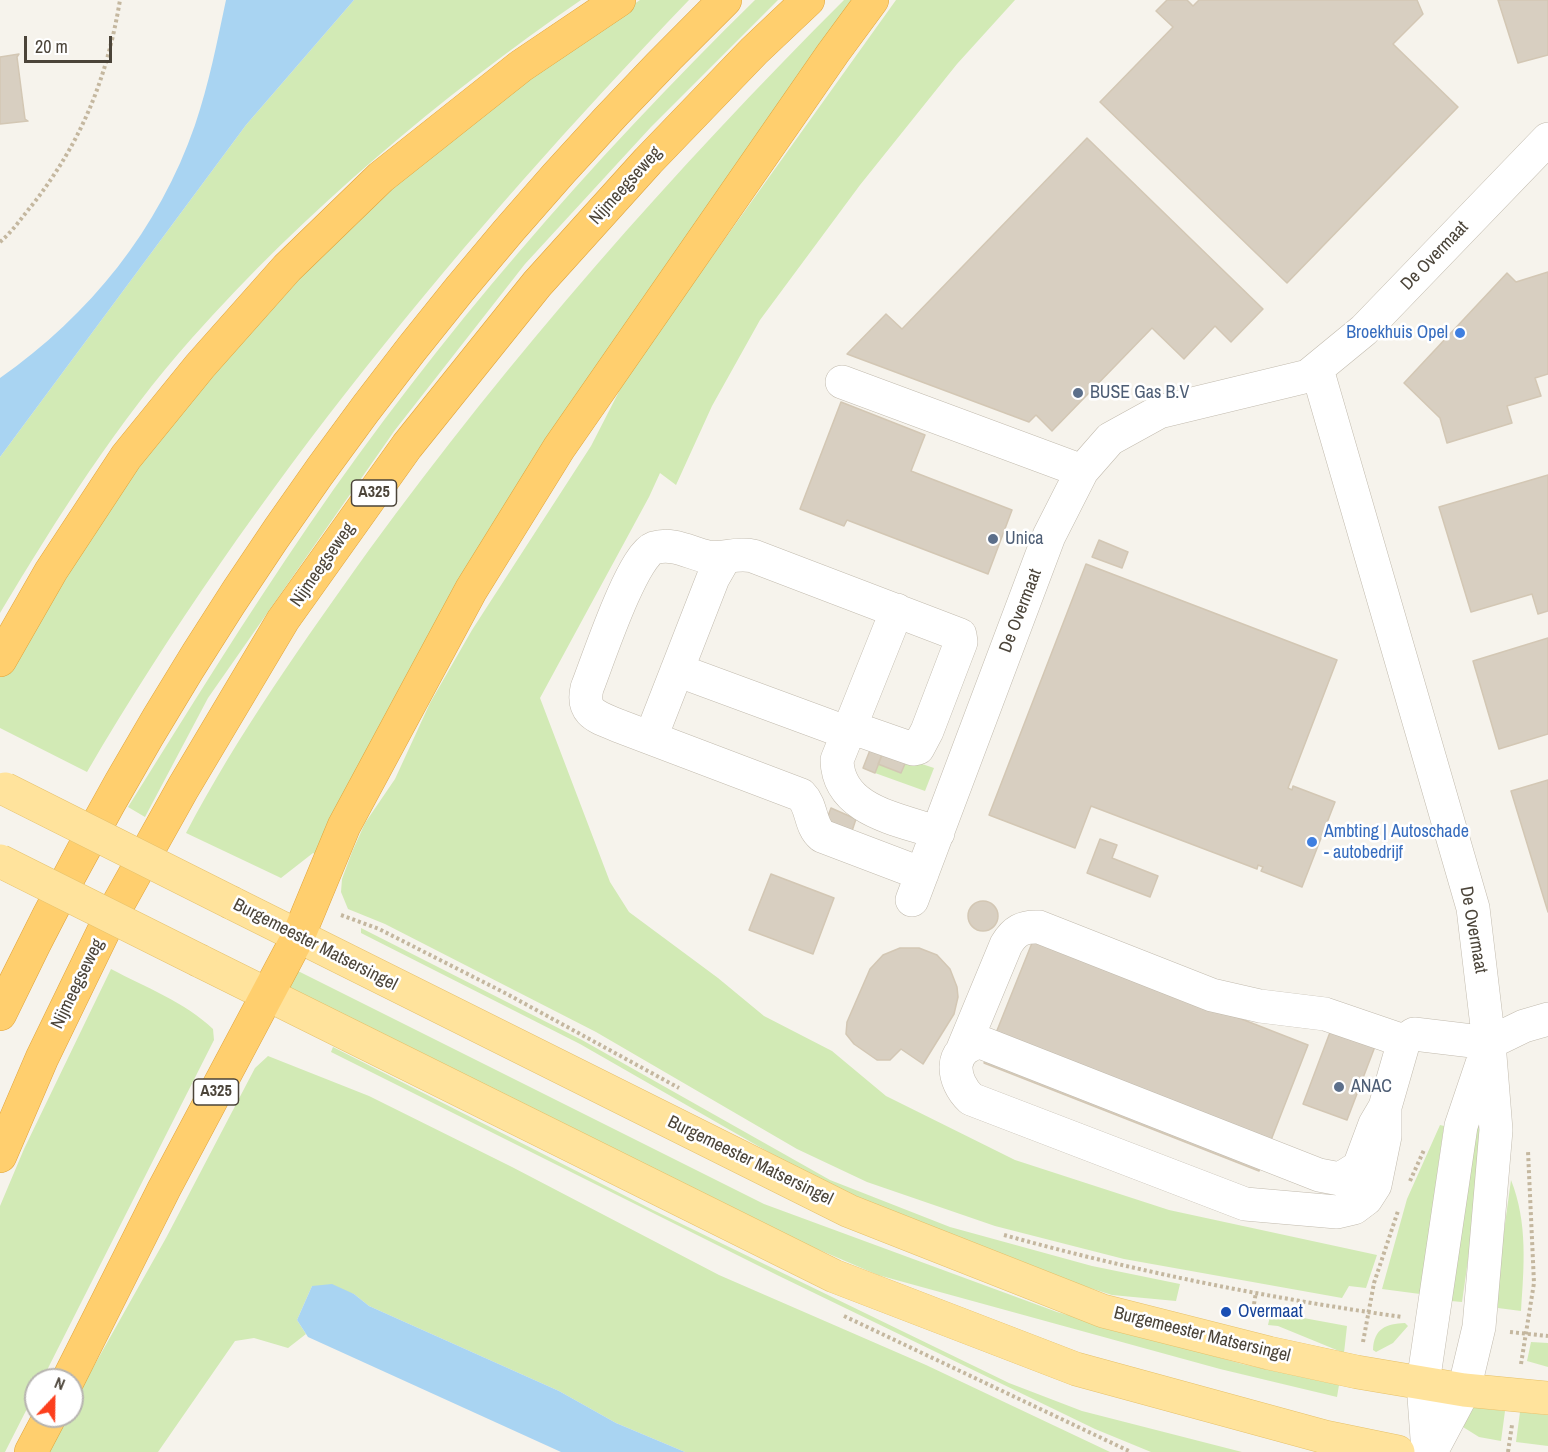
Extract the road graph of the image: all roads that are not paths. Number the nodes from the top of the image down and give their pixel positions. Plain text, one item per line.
1 (619, 0) edge
2 (725, 0) edge
3 (808, 0) edge
4 (872, 0) edge
5 (1548, 139) edge
6 (1317, 369) junction
7 (842, 382) dead end
8 (1082, 471) junction
9 (725, 557) junction
10 (897, 610) junction
11 (0, 660) edge
12 (677, 670) junction
13 (849, 730) junction
14 (651, 737) junction
15 (3, 788) edge
16 (938, 833) junction
17 (0, 861) edge
18 (298, 937) junction
19 (267, 995) junction
20 (0, 1014) edge
21 (1548, 1019) edge
22 (1404, 1041) junction
23 (1489, 1043) junction
24 (962, 1051) junction
25 (1385, 1107) junction
26 (0, 1156) edge
27 (74, 1368) edge
28 (1423, 1383) junction
29 (1464, 1390) junction
30 (1548, 1398) edge
31 (44, 1428) edge
32 (31, 1452) edge
33 (1398, 1452) edge
34 (1430, 1452) edge

1 - 11 highway
2 - 20 highway
3 - 26 highway, Nijmeegseweg / A325
4 - 18 highway, A325
5 - 6 street, De Overmaat
6 - 8 street, De Overmaat
6 - 23 street, De Overmaat
7 - 8 street
8 - 16 street, De Overmaat
9 - 10 street
9 - 12 street
9 - 14 street
10 - 13 street
10 - 13 street
12 - 13 street
12 - 14 street
13 - 16 street
14 - 16 street, De Overmaat
15 - 18 main road, Burgemeester Matsersingel, bridge
17 - 19 main road, bridge
18 - 19 highway, A325
18 - 28 main road, Burgemeester Matsersingel
19 - 27 highway, A325
19 - 33 main road
21 - 23 street
22 - 23 street
22 - 24 street
22 - 25 street
23 - 28 street, De Overmaat
23 - 29 street, De Overmaat
24 - 25 street
24 - 25 street
28 - 29 main road, Burgemeester Matsersingel
28 - 34 street, De Overmaat
29 - 30 main road, Burgemeester Matsersingel
29 - 34 street, De Overmaat
31 - 32 highway

